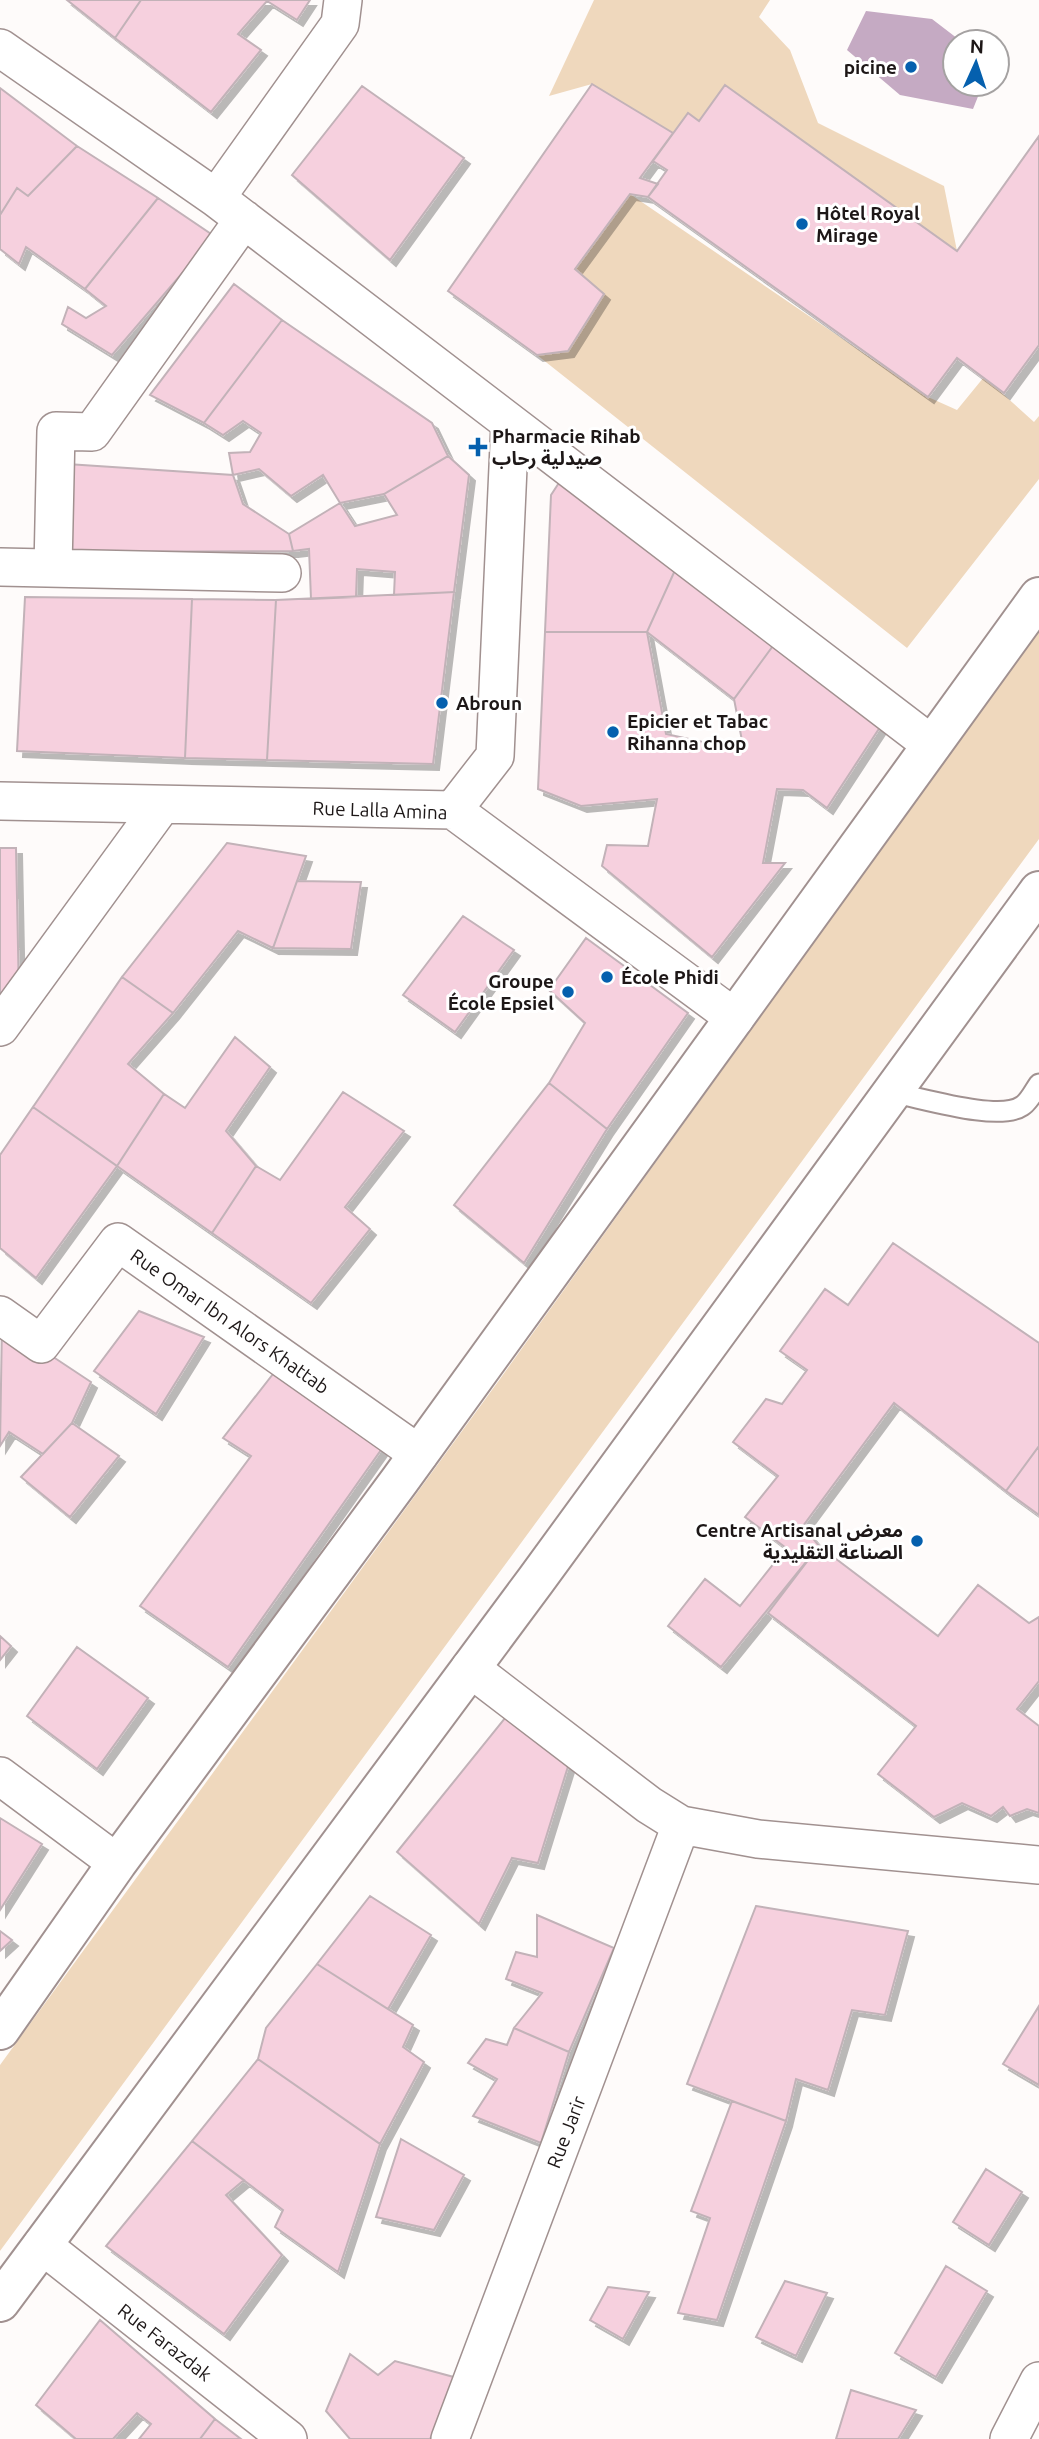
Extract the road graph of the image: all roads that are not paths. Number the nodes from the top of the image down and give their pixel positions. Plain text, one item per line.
1 (343, 0) edge
2 (0, 48) edge
3 (230, 209) junction
4 (510, 423) junction
5 (0, 567) edge
6 (53, 568) junction
7 (282, 573) dead end
8 (1039, 597) edge
9 (932, 745) junction
10 (0, 801) edge
11 (161, 806) junction
12 (453, 810) junction
13 (1039, 891) edge
14 (735, 1018) junction
15 (0, 1027) edge
16 (1039, 1084) edge
17 (894, 1093) junction
18 (0, 1315) edge
19 (419, 1454) junction
20 (470, 1668) junction
21 (0, 1776) edge
22 (681, 1825) junction
23 (117, 1863) junction
24 (1039, 1865) edge
25 (0, 2030) edge
26 (42, 2245) junction
27 (0, 2302) edge
28 (1039, 2381) edge
29 (288, 2439) edge
30 (450, 2439) edge
31 (1009, 2439) edge

1 - 3 street
2 - 3 street
3 - 4 street
3 - 6 street
4 - 9 street
4 - 12 street
5 - 6 street
6 - 7 street
8 - 9 main road
9 - 14 main road
10 - 11 street, Rue Lalla Amina
11 - 12 street, Rue Lalla Amina
11 - 15 street
12 - 14 street, Rue Lalla Amina
13 - 17 main road
14 - 19 main road
16 - 17 lane
17 - 20 main road
18 - 19 street, Rue Omar Ibn Alors Khattab
19 - 23 main road
20 - 22 street
20 - 26 main road
21 - 23 street
22 - 24 street
22 - 30 street, Rue Jarir
23 - 25 main road
26 - 27 main road
26 - 29 street, Rue Farazdak
28 - 31 street

